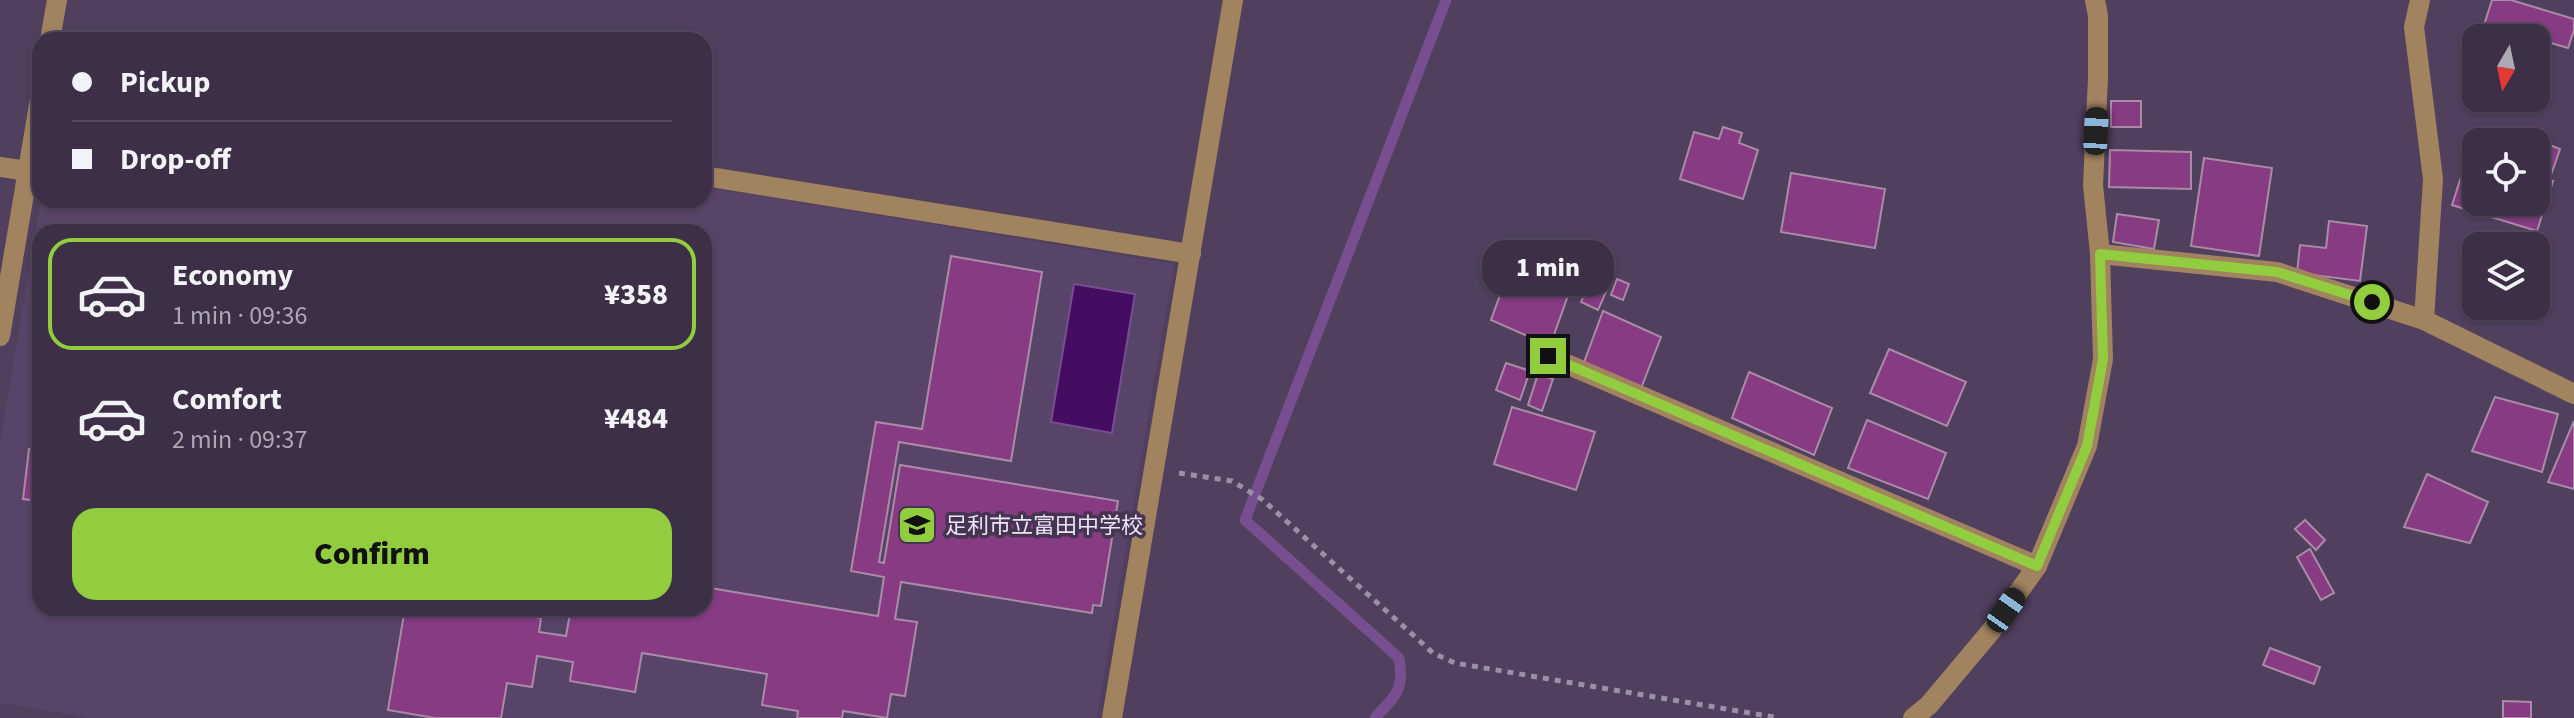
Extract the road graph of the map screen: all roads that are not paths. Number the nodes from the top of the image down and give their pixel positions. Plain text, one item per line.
1 (57, 0) edge
2 (1233, 0) edge
3 (2095, 0) edge
4 (2420, 0) edge
5 (51, 32) edge
6 (32, 147) edge
7 (0, 167) edge
8 (28, 171) junction
9 (712, 177) edge
10 (1191, 254) junction
11 (2100, 254) junction
12 (2424, 320) junction
13 (0, 336) edge
14 (1548, 356) dead end
15 (2574, 394) edge
16 (2037, 566) junction
17 (1112, 718) edge
18 (1913, 718) edge

1 - 5 street
2 - 10 street
3 - 11 street
4 - 12 street
6 - 8 street
7 - 8 street
8 - 13 street
9 - 10 street
10 - 17 street
11 - 12 street
11 - 16 street
12 - 15 street
14 - 16 street
16 - 18 street

